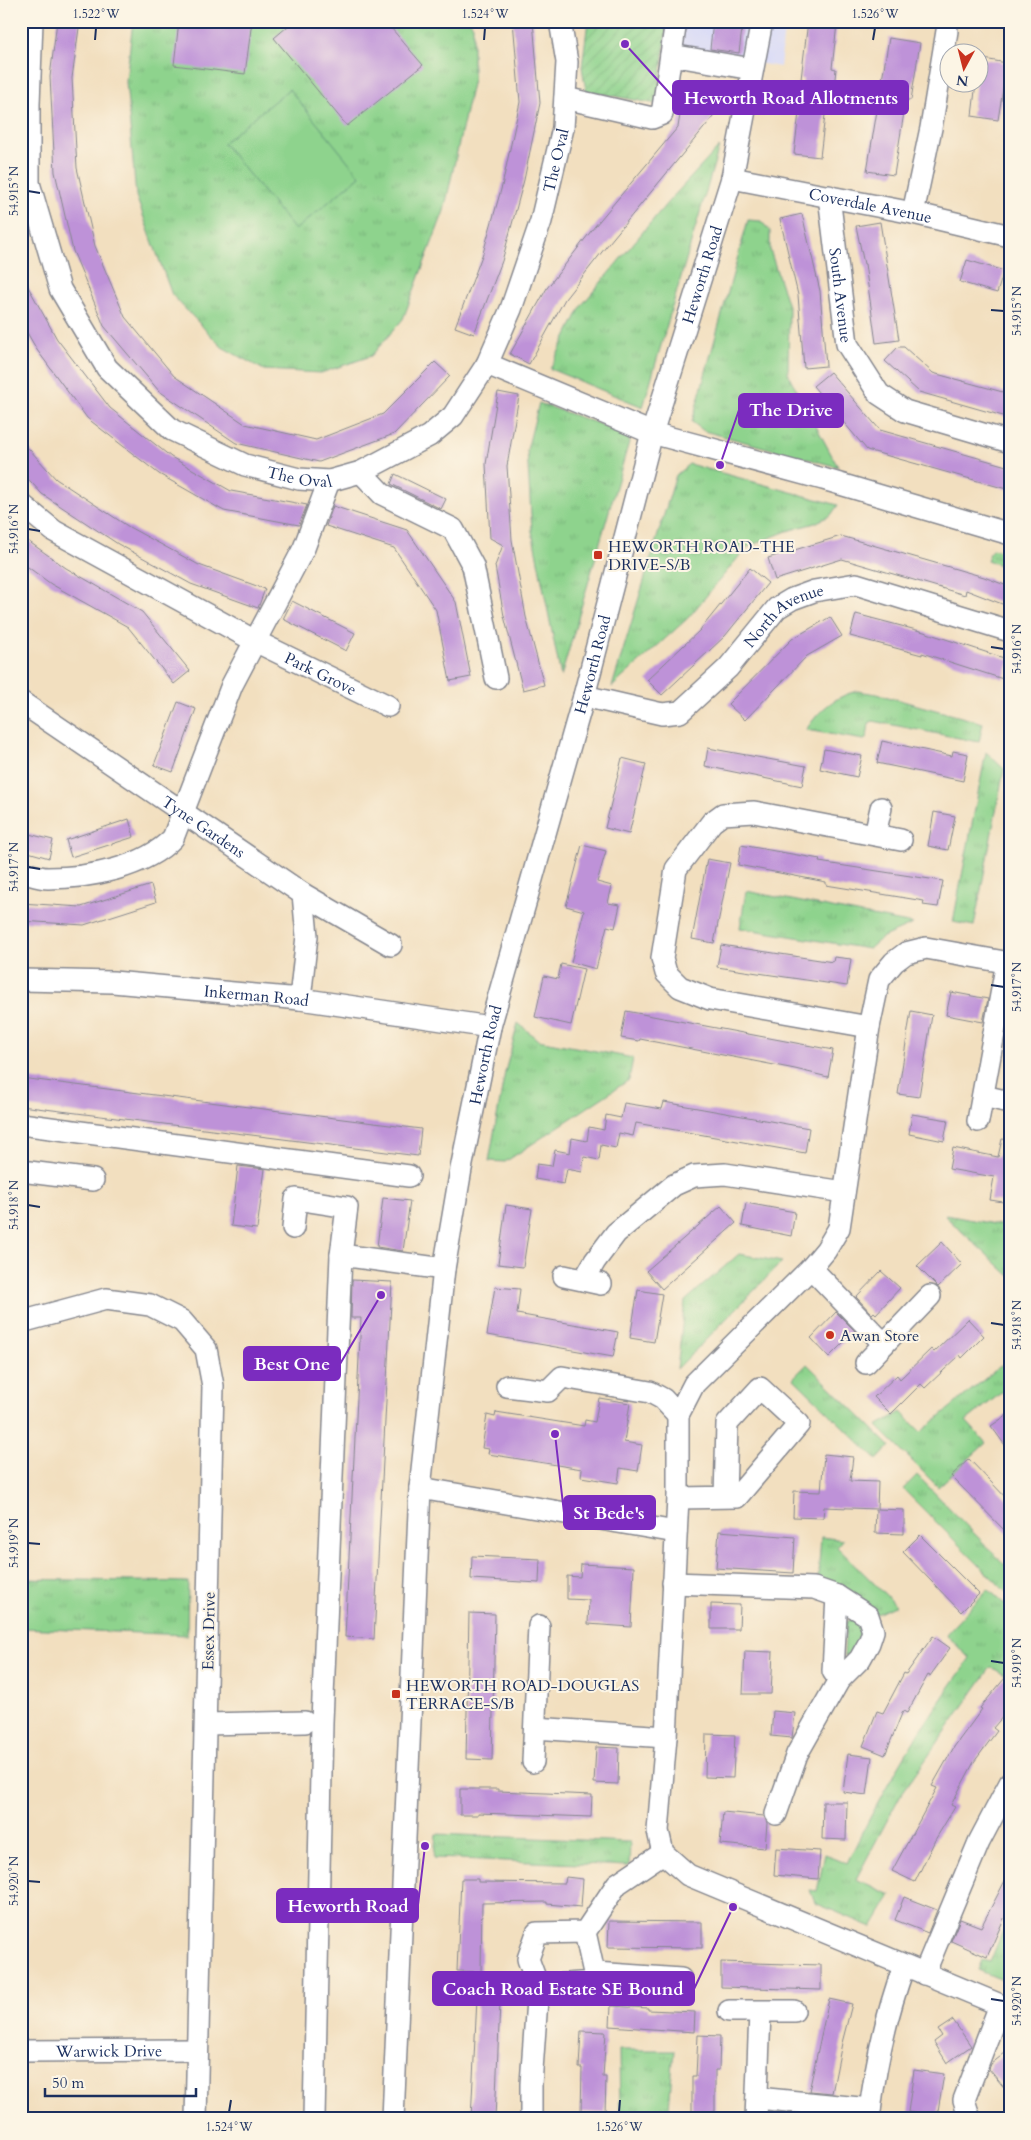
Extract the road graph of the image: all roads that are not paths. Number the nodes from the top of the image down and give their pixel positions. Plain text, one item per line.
1 (32, 21) edge
2 (560, 21) edge
3 (676, 21) edge
4 (762, 21) edge
5 (947, 31) dead end
6 (671, 55) junction
7 (752, 69) junction
8 (565, 98) junction
9 (732, 178) junction
10 (829, 196) junction
11 (913, 213) junction
12 (1010, 236) edge
13 (487, 364) junction
14 (652, 433) junction
15 (1010, 442) edge
16 (362, 472) junction
17 (329, 481) junction
18 (21, 504) edge
19 (1010, 534) edge
20 (1010, 631) edge
21 (255, 640) junction
22 (496, 678) dead end
23 (584, 696) junction
24 (21, 702) edge
25 (388, 706) dead end
26 (881, 808) dead end
27 (184, 814) junction
28 (875, 834) junction
29 (901, 840) dead end
30 (21, 872) edge
31 (303, 894) junction
32 (391, 944) dead end
33 (1008, 963) edge
34 (21, 980) edge
35 (300, 999) junction
36 (490, 1027) junction
37 (869, 1027) junction
38 (983, 1096) junction
39 (1005, 1101) dead end
40 (978, 1121) dead end
41 (21, 1124) edge
42 (21, 1172) edge
43 (408, 1176) dead end
44 (93, 1180) dead end
45 (844, 1192) junction
46 (293, 1228) dead end
47 (342, 1255) junction
48 (811, 1268) junction
49 (444, 1269) junction
50 (583, 1280) dead end
51 (930, 1296) dead end
52 (21, 1322) edge
53 (884, 1344) junction
54 (866, 1363) dead end
55 (507, 1386) dead end
56 (678, 1415) junction
57 (420, 1488) junction
58 (725, 1497) junction
59 (678, 1498) junction
60 (676, 1532) junction
61 (673, 1583) junction
62 (837, 1596) junction
63 (539, 1626) dead end
64 (840, 1680) junction
65 (305, 1722) dead end
66 (206, 1724) junction
67 (535, 1728) junction
68 (666, 1737) junction
69 (534, 1762) dead end
70 (1010, 1783) edge
71 (776, 1814) dead end
72 (663, 1853) junction
73 (585, 1932) junction
74 (904, 1966) junction
75 (595, 1972) junction
76 (924, 1974) junction
77 (681, 1979) dead end
78 (538, 1986) junction
79 (1005, 2007) edge
80 (729, 2010) dead end
81 (794, 2011) dead end
82 (760, 2012) junction
83 (197, 2050) junction
84 (21, 2051) edge
85 (757, 2098) junction
86 (870, 2114) edge
87 (196, 2119) edge
88 (314, 2119) edge
89 (393, 2119) edge
90 (531, 2119) edge
91 (756, 2119) edge
92 (970, 2119) edge

1 - 17 street, The Oval
2 - 8 street, The Oval
3 - 6 street
4 - 7 street, Heworth Road
5 - 11 street
6 - 7 street
6 - 8 street
7 - 9 street, Heworth Road
8 - 13 street, The Oval
9 - 10 street, Coverdale Avenue
9 - 14 street, Heworth Road
10 - 11 street, Coverdale Avenue
10 - 15 street, South Avenue
11 - 12 street, Coverdale Avenue
13 - 14 street
13 - 16 street, The Oval
14 - 19 street
14 - 23 street, Heworth Road
16 - 17 street, The Oval
16 - 22 street
17 - 21 street
18 - 21 street, Park Grove
20 - 23 street, North Avenue
21 - 25 street, Park Grove
21 - 27 street
23 - 36 street, Heworth Road
24 - 27 street, Tyne Gardens
26 - 28 street
27 - 30 street
27 - 31 street, Tyne Gardens
28 - 29 street
28 - 37 street
31 - 32 street, Tyne Gardens
31 - 35 street
33 - 37 street
33 - 38 street
34 - 35 street, Inkerman Road
35 - 36 street, Inkerman Road
36 - 49 street, Heworth Road
37 - 45 street
38 - 39 street
38 - 40 street
41 - 43 street
42 - 44 street
45 - 48 street
45 - 50 street
46 - 47 street
47 - 49 street
47 - 88 street
48 - 53 street
48 - 56 street
49 - 57 street, Heworth Road
51 - 53 street
52 - 66 street, Essex Drive
53 - 54 street
55 - 56 street
56 - 59 street
57 - 60 street
57 - 89 street, Heworth Road
58 - 58 street
58 - 59 street
59 - 60 street
60 - 61 street
61 - 62 street
61 - 68 street
62 - 64 street
62 - 64 street
63 - 67 street
64 - 71 street
65 - 66 street
66 - 83 street, Essex Drive
67 - 68 street
67 - 69 street
68 - 72 street
70 - 76 street
72 - 73 street
72 - 74 street
73 - 75 street
73 - 78 street
74 - 76 street
74 - 86 street
75 - 77 street
75 - 78 street
76 - 79 street
78 - 90 street
79 - 92 street
80 - 82 street
81 - 82 street
82 - 85 street
83 - 84 street, Warwick Drive
83 - 87 street, Essex Drive
85 - 86 street
85 - 91 street

